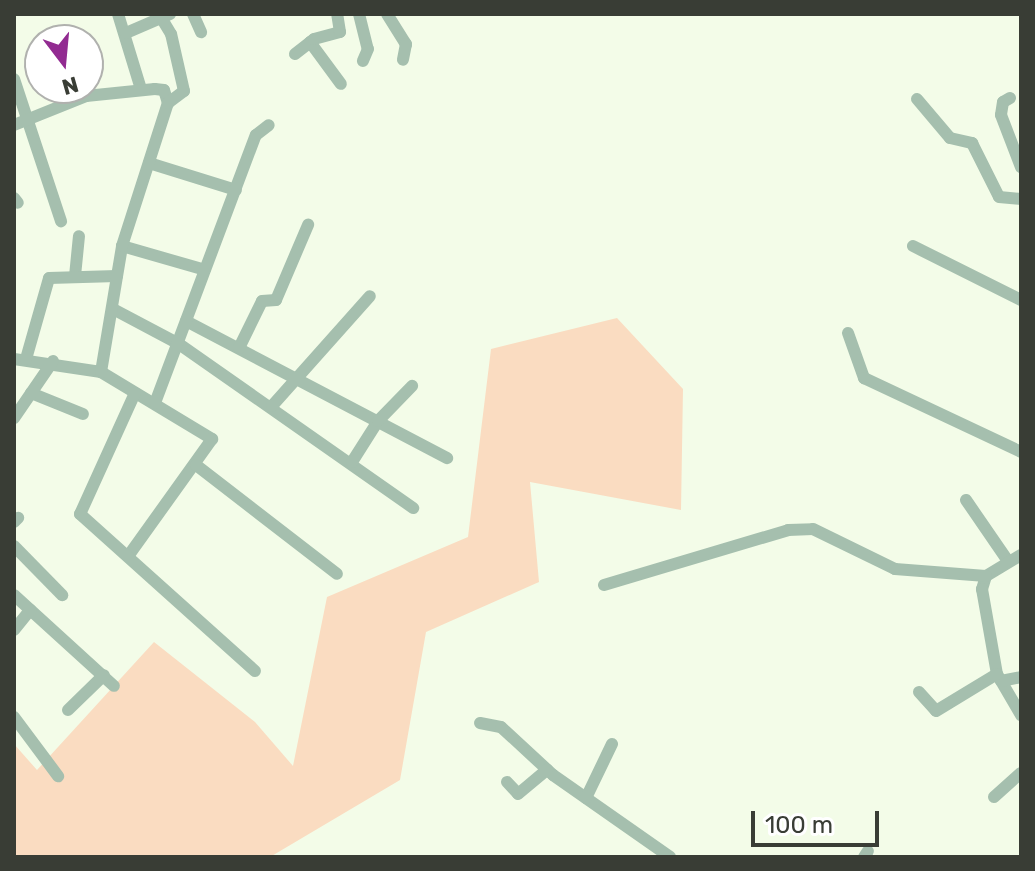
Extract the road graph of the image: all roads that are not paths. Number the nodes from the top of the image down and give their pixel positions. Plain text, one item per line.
1 (118, 14) edge
2 (193, 14) edge
3 (337, 14) edge
4 (359, 14) edge
5 (387, 14) edge
6 (163, 15) edge
7 (201, 32) dead end
8 (126, 33) junction
9 (310, 42) junction
10 (295, 54) dead end
11 (403, 60) dead end
12 (363, 61) dead end
13 (14, 79) edge
14 (341, 84) dead end
15 (141, 89) junction
16 (1010, 98) dead end
17 (917, 99) dead end
18 (168, 103) junction
19 (29, 120) junction
20 (14, 125) edge
21 (269, 125) dead end
22 (149, 163) junction
23 (1021, 167) edge
24 (236, 190) junction
25 (1021, 199) edge
26 (61, 221) dead end
27 (308, 225) dead end
28 (79, 236) dead end
29 (122, 246) junction
30 (913, 246) dead end
31 (205, 270) junction
32 (75, 276) junction
33 (117, 276) junction
34 (370, 296) dead end
35 (1021, 300) edge
36 (113, 309) junction
37 (186, 321) junction
38 (848, 333) dead end
39 (179, 344) junction
40 (239, 348) junction
41 (20, 359) edge
42 (53, 361) junction
43 (101, 372) junction
44 (296, 377) junction
45 (412, 386) dead end
46 (31, 393) junction
47 (135, 393) junction
48 (155, 403) junction
49 (272, 406) junction
50 (83, 414) dead end
51 (14, 418) edge
52 (378, 421) junction
53 (1021, 452) edge
54 (447, 458) dead end
55 (352, 462) junction
56 (196, 465) junction
57 (966, 500) dead end
58 (413, 508) dead end
59 (14, 546) edge
60 (129, 555) junction
61 (1021, 555) edge
62 (1008, 561) junction
63 (337, 574) dead end
64 (986, 576) junction
65 (604, 585) dead end
66 (14, 595) edge
67 (62, 595) dead end
68 (30, 610) junction
69 (14, 630) edge
70 (255, 671) dead end
71 (104, 675) junction
72 (1021, 677) edge
73 (999, 678) junction
74 (114, 686) dead end
75 (919, 692) dead end
76 (68, 710) dead end
77 (1021, 715) edge
78 (14, 717) edge
79 (480, 723) dead end
80 (612, 744) dead end
81 (547, 770) junction
82 (1021, 773) edge
83 (58, 776) dead end
84 (507, 782) dead end
85 (994, 797) dead end
86 (586, 798) junction
87 (670, 857) edge

1 - 8 street
2 - 7 street
3 - 9 street
4 - 12 street
5 - 11 street
6 - 8 street
6 - 18 street
8 - 15 street
9 - 10 street
9 - 14 street
13 - 19 street
15 - 18 street
15 - 19 street
16 - 23 street
17 - 25 street
18 - 22 street
19 - 20 street
19 - 26 street
21 - 24 street
22 - 24 street
22 - 29 street
24 - 31 street
27 - 40 street
28 - 32 street
29 - 31 street
29 - 33 street
30 - 35 street
31 - 37 street
32 - 33 street
32 - 41 street
33 - 36 street
34 - 44 street
36 - 39 street
36 - 43 street
37 - 39 street
37 - 40 street
38 - 53 street
39 - 48 street
39 - 49 street
40 - 44 street
41 - 42 street
42 - 43 street
42 - 46 street
43 - 47 street
44 - 49 street
44 - 52 street
45 - 52 street
46 - 50 street
46 - 51 street
47 - 48 street
47 - 60 street
48 - 56 street
49 - 55 street
52 - 54 street
52 - 55 street
55 - 58 street
56 - 60 street
56 - 63 street
57 - 62 street
59 - 67 street
60 - 70 street
61 - 62 street
62 - 64 street
64 - 65 street
64 - 73 street
66 - 68 street
68 - 69 street
68 - 71 street
71 - 74 street
71 - 76 street
72 - 73 street
73 - 75 street
73 - 77 street
78 - 83 street
79 - 81 street
80 - 86 street
81 - 84 street
81 - 86 street
82 - 85 street
86 - 87 street

